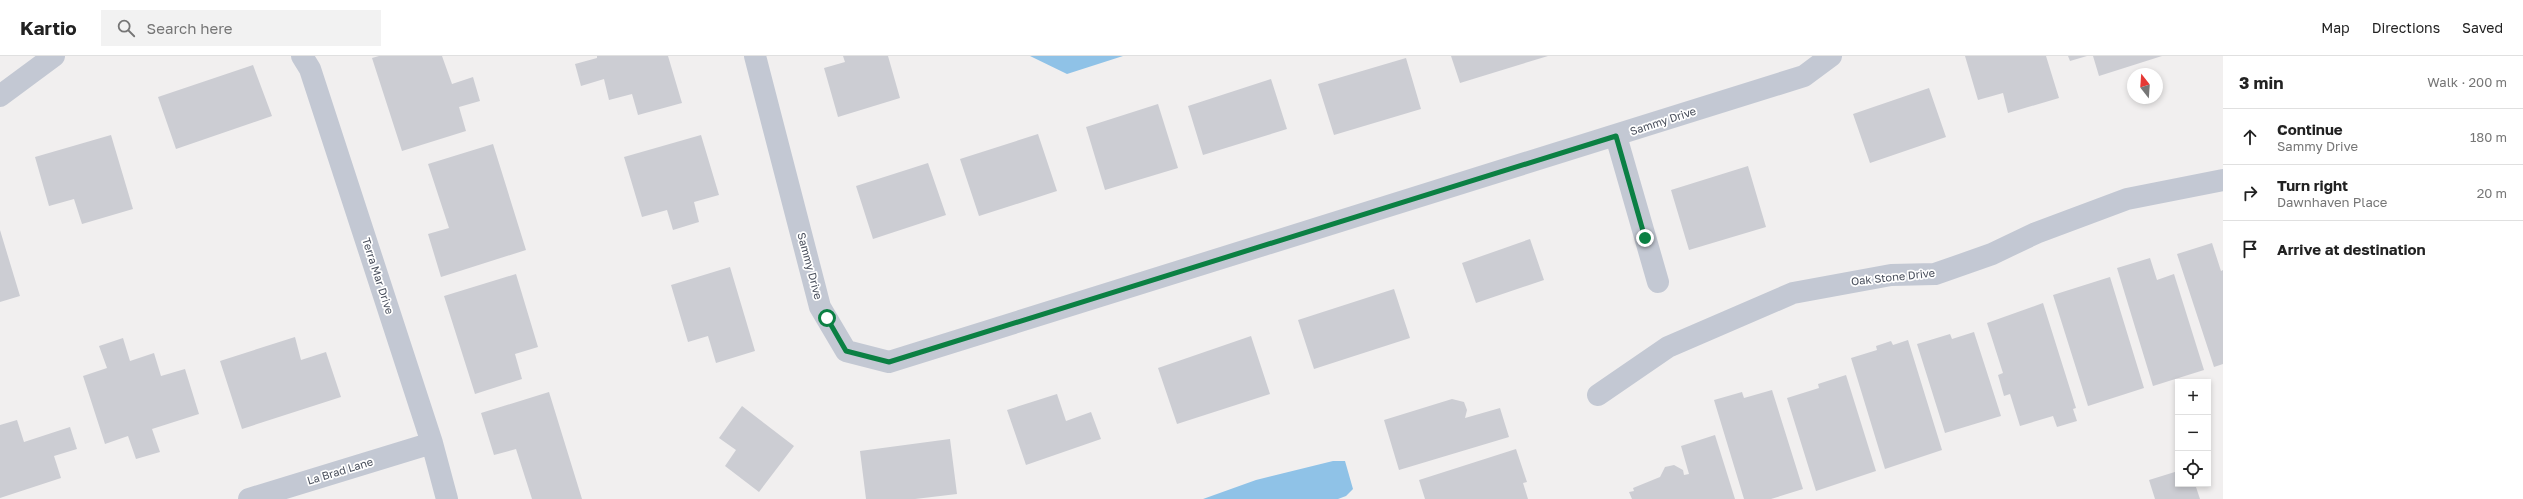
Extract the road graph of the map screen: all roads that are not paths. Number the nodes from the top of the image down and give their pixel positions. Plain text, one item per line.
1 (54, 56) edge
2 (302, 56) edge
3 (755, 56) edge
4 (1831, 56) edge
5 (0, 96) edge
6 (1616, 136) junction
7 (2223, 180) edge
8 (1658, 282) dead end
9 (1598, 396) dead end
10 (432, 443) junction
11 (249, 499) edge
12 (447, 499) edge

1 - 5 street
2 - 10 street, Terra Mar Drive
3 - 6 street, Sammy Drive
4 - 6 street, Sammy Drive
6 - 8 street
7 - 9 street, Oak Stone Drive
10 - 11 street, La Brad Lane
10 - 12 street, Terra Mar Drive

